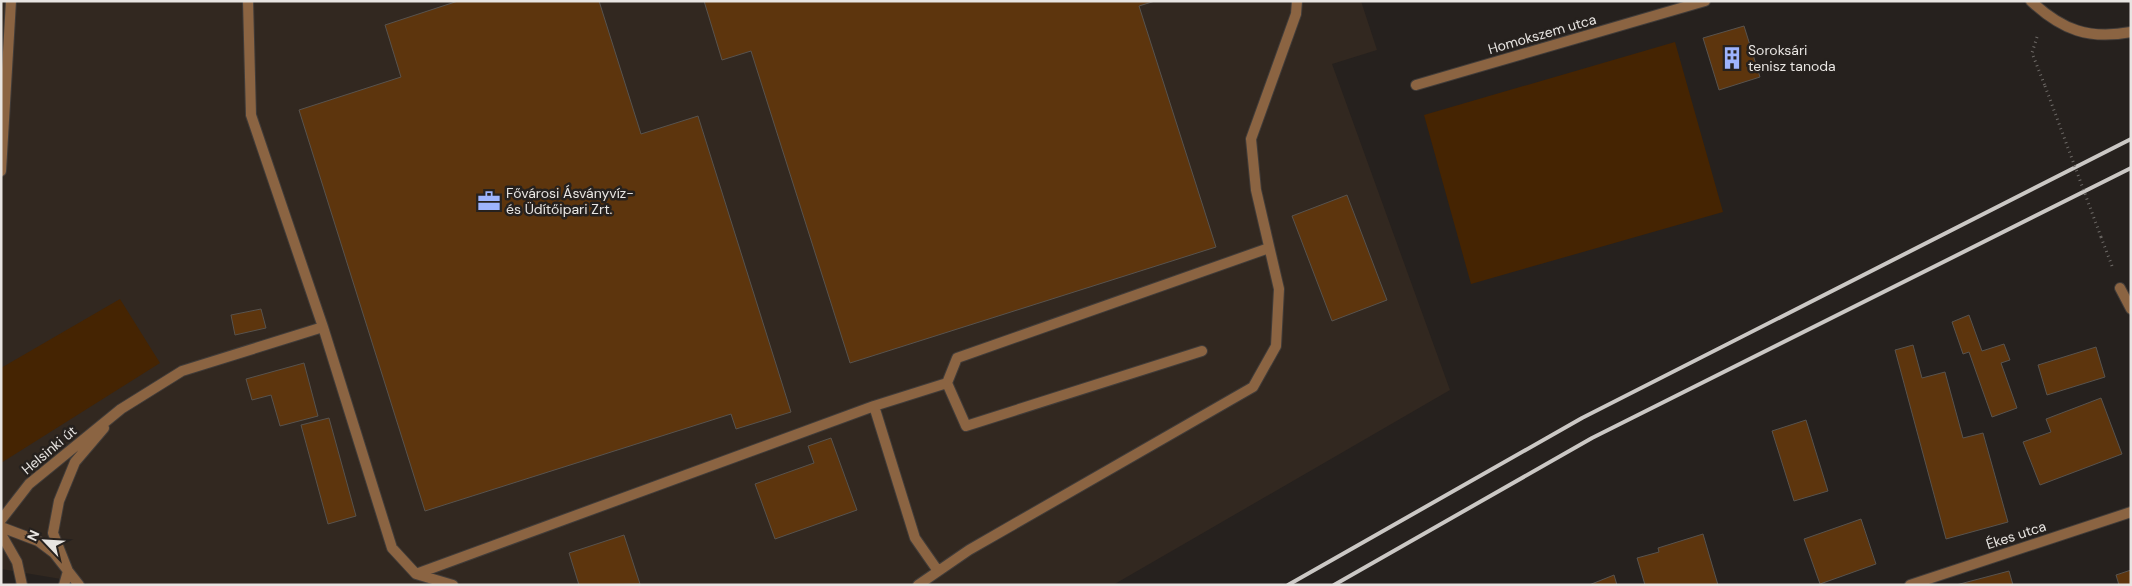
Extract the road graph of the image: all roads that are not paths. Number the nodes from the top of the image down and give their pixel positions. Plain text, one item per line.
1 (12, 1) edge
2 (248, 1) edge
3 (1297, 1) edge
4 (1705, 1) edge
5 (2031, 1) edge
6 (2131, 32) edge
7 (1416, 85) dead end
8 (1, 171) edge
9 (1270, 248) junction
10 (2120, 288) road end
11 (2131, 310) edge
12 (322, 327) junction
13 (1202, 350) dead end
14 (947, 383) junction
15 (874, 406) junction
16 (121, 409) junction
17 (2131, 512) edge
18 (1, 520) edge
19 (1, 527) edge
20 (1, 534) edge
21 (68, 571) junction
22 (938, 571) junction
23 (416, 574) junction
24 (22, 585) edge
25 (64, 585) edge
26 (79, 585) edge
27 (453, 585) edge
28 (918, 585) edge
29 (1910, 585) edge

1 - 8 street
2 - 12 street
3 - 9 street
4 - 7 street, Homokszem utca
5 - 6 street
9 - 14 street
9 - 22 street
10 - 11 street
12 - 16 street, Helsinki út
12 - 23 street
13 - 14 street
14 - 15 street
15 - 22 street
15 - 23 street
16 - 18 street, Helsinki út
16 - 21 street, Helsinki út
17 - 29 street, Ékes utca
19 - 21 street, Helsinki út
20 - 24 street
21 - 25 street
21 - 26 street, Helsinki út
22 - 28 street
23 - 27 street

